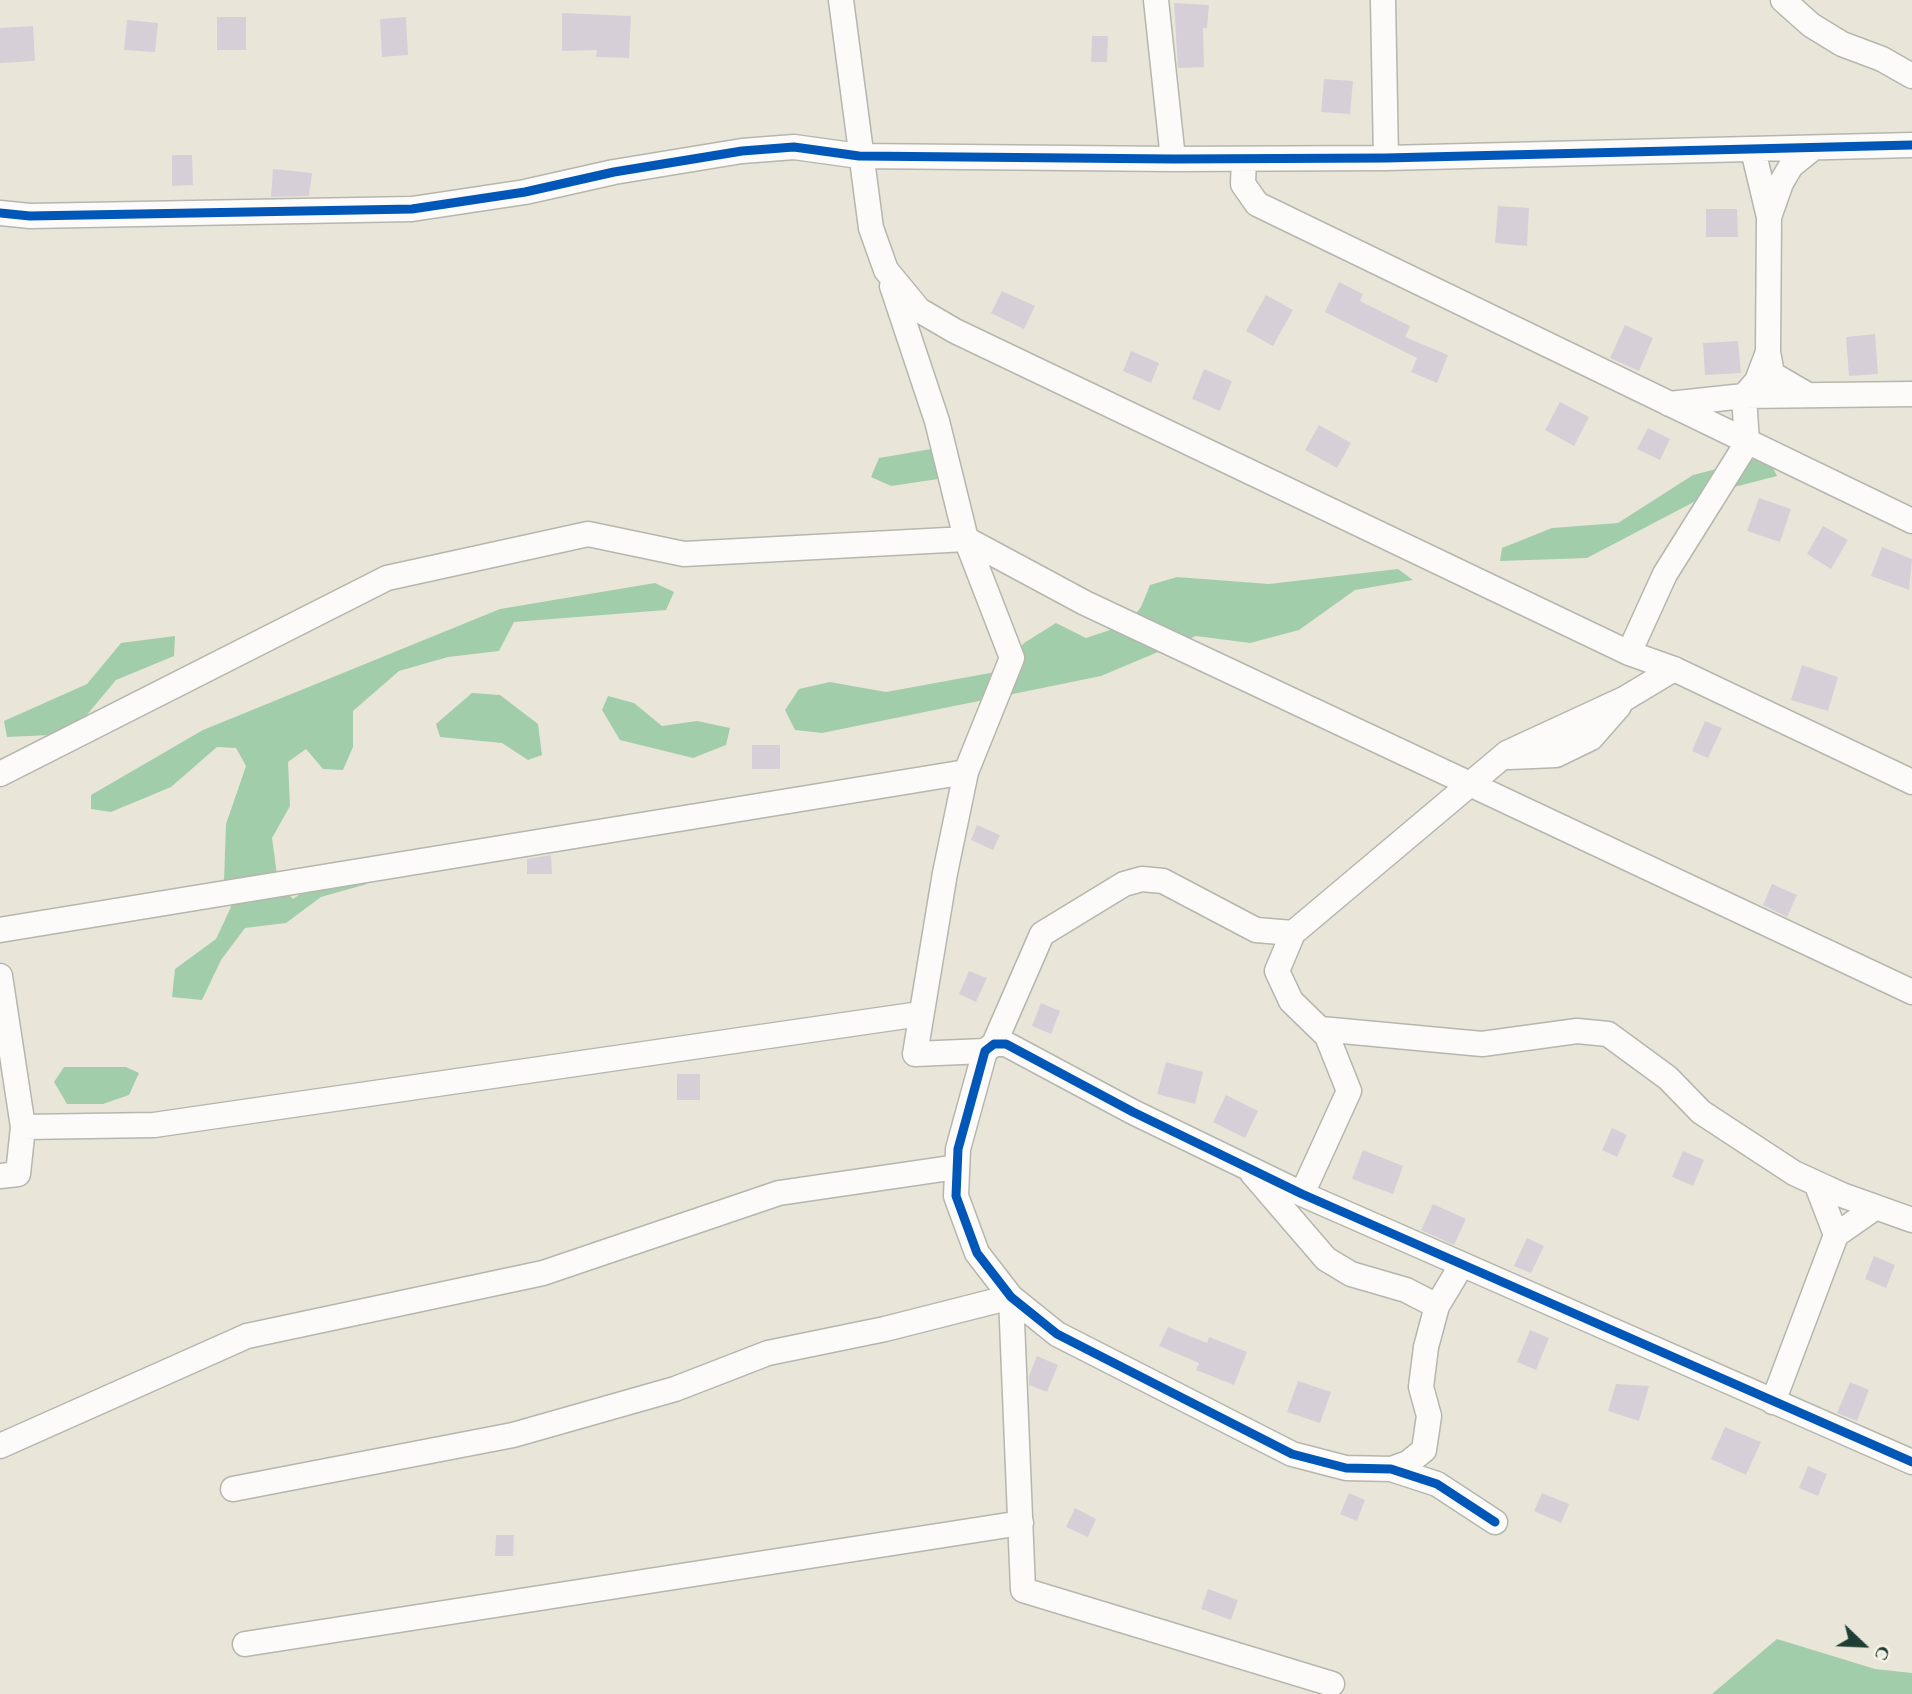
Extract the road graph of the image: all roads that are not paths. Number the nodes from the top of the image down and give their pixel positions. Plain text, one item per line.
1 (841, 0) edge
2 (1156, 0) edge
3 (1383, 0) edge
4 (1783, 0) edge
5 (1912, 76) edge
6 (1912, 145) edge
7 (1812, 149) junction
8 (1753, 150) junction
9 (859, 156) junction
10 (1386, 158) junction
11 (1173, 159) junction
12 (1244, 159) junction
13 (0, 213) edge
14 (1769, 217) junction
15 (886, 270) junction
16 (1768, 352) junction
17 (1912, 394) edge
18 (1808, 395) junction
19 (1744, 396) junction
20 (1669, 404) junction
21 (1747, 443) junction
22 (1912, 521) edge
23 (967, 539) junction
24 (1629, 653) junction
25 (1674, 669) junction
26 (966, 772) junction
27 (0, 774) edge
28 (1912, 782) edge
29 (1469, 783) junction
30 (0, 930) edge
31 (1293, 933) junction
32 (0, 976) edge
33 (1912, 992) edge
34 (920, 1014) junction
35 (1321, 1029) junction
36 (989, 1048) junction
37 (23, 1127) junction
38 (1245, 1164) junction
39 (957, 1167) junction
40 (0, 1176) edge
41 (1816, 1183) junction
42 (1303, 1194) junction
43 (1325, 1205) junction
44 (1875, 1206) junction
45 (1282, 1210) junction
46 (1912, 1220) edge
47 (1836, 1235) junction
48 (1461, 1266) junction
49 (1011, 1297) junction
50 (1437, 1306) junction
51 (1773, 1402) junction
52 (0, 1446) edge
53 (1424, 1450) junction
54 (1912, 1462) edge
55 (1391, 1469) junction
56 (1437, 1484) junction
57 (233, 1489) dead end
58 (1495, 1521) dead end
59 (1021, 1523) junction
60 (245, 1644) dead end
61 (1332, 1684) dead end

1 - 9 street
2 - 11 street
3 - 10 street
4 - 5 street
6 - 7 street
7 - 8 street
7 - 14 street
8 - 10 street
8 - 14 street
9 - 11 street
9 - 13 street
9 - 15 street
10 - 12 street
11 - 12 street
12 - 20 street
14 - 16 street
15 - 23 street
15 - 24 street
16 - 18 street
16 - 19 street
17 - 18 street
18 - 19 street
19 - 20 street
19 - 21 street
20 - 21 street
21 - 22 street
21 - 24 street
23 - 26 street
23 - 27 street
23 - 29 street
24 - 25 street
25 - 28 street
25 - 29 street
26 - 30 street
26 - 34 street
29 - 31 street
29 - 33 street
31 - 35 street
31 - 36 street
32 - 37 street
34 - 36 street
34 - 37 street
35 - 41 street
35 - 42 street
36 - 38 street
36 - 39 street
37 - 40 street
38 - 42 street
38 - 45 street
39 - 49 street
39 - 52 street
41 - 44 street
41 - 47 street
42 - 43 street
43 - 45 street
43 - 48 street
44 - 46 street
44 - 47 street
45 - 50 street
47 - 51 street
48 - 50 street
48 - 51 street
49 - 55 street
49 - 57 street
49 - 59 street
50 - 53 street
51 - 54 street
53 - 55 street
53 - 56 street
55 - 56 street
56 - 58 street
59 - 60 street
59 - 61 street

